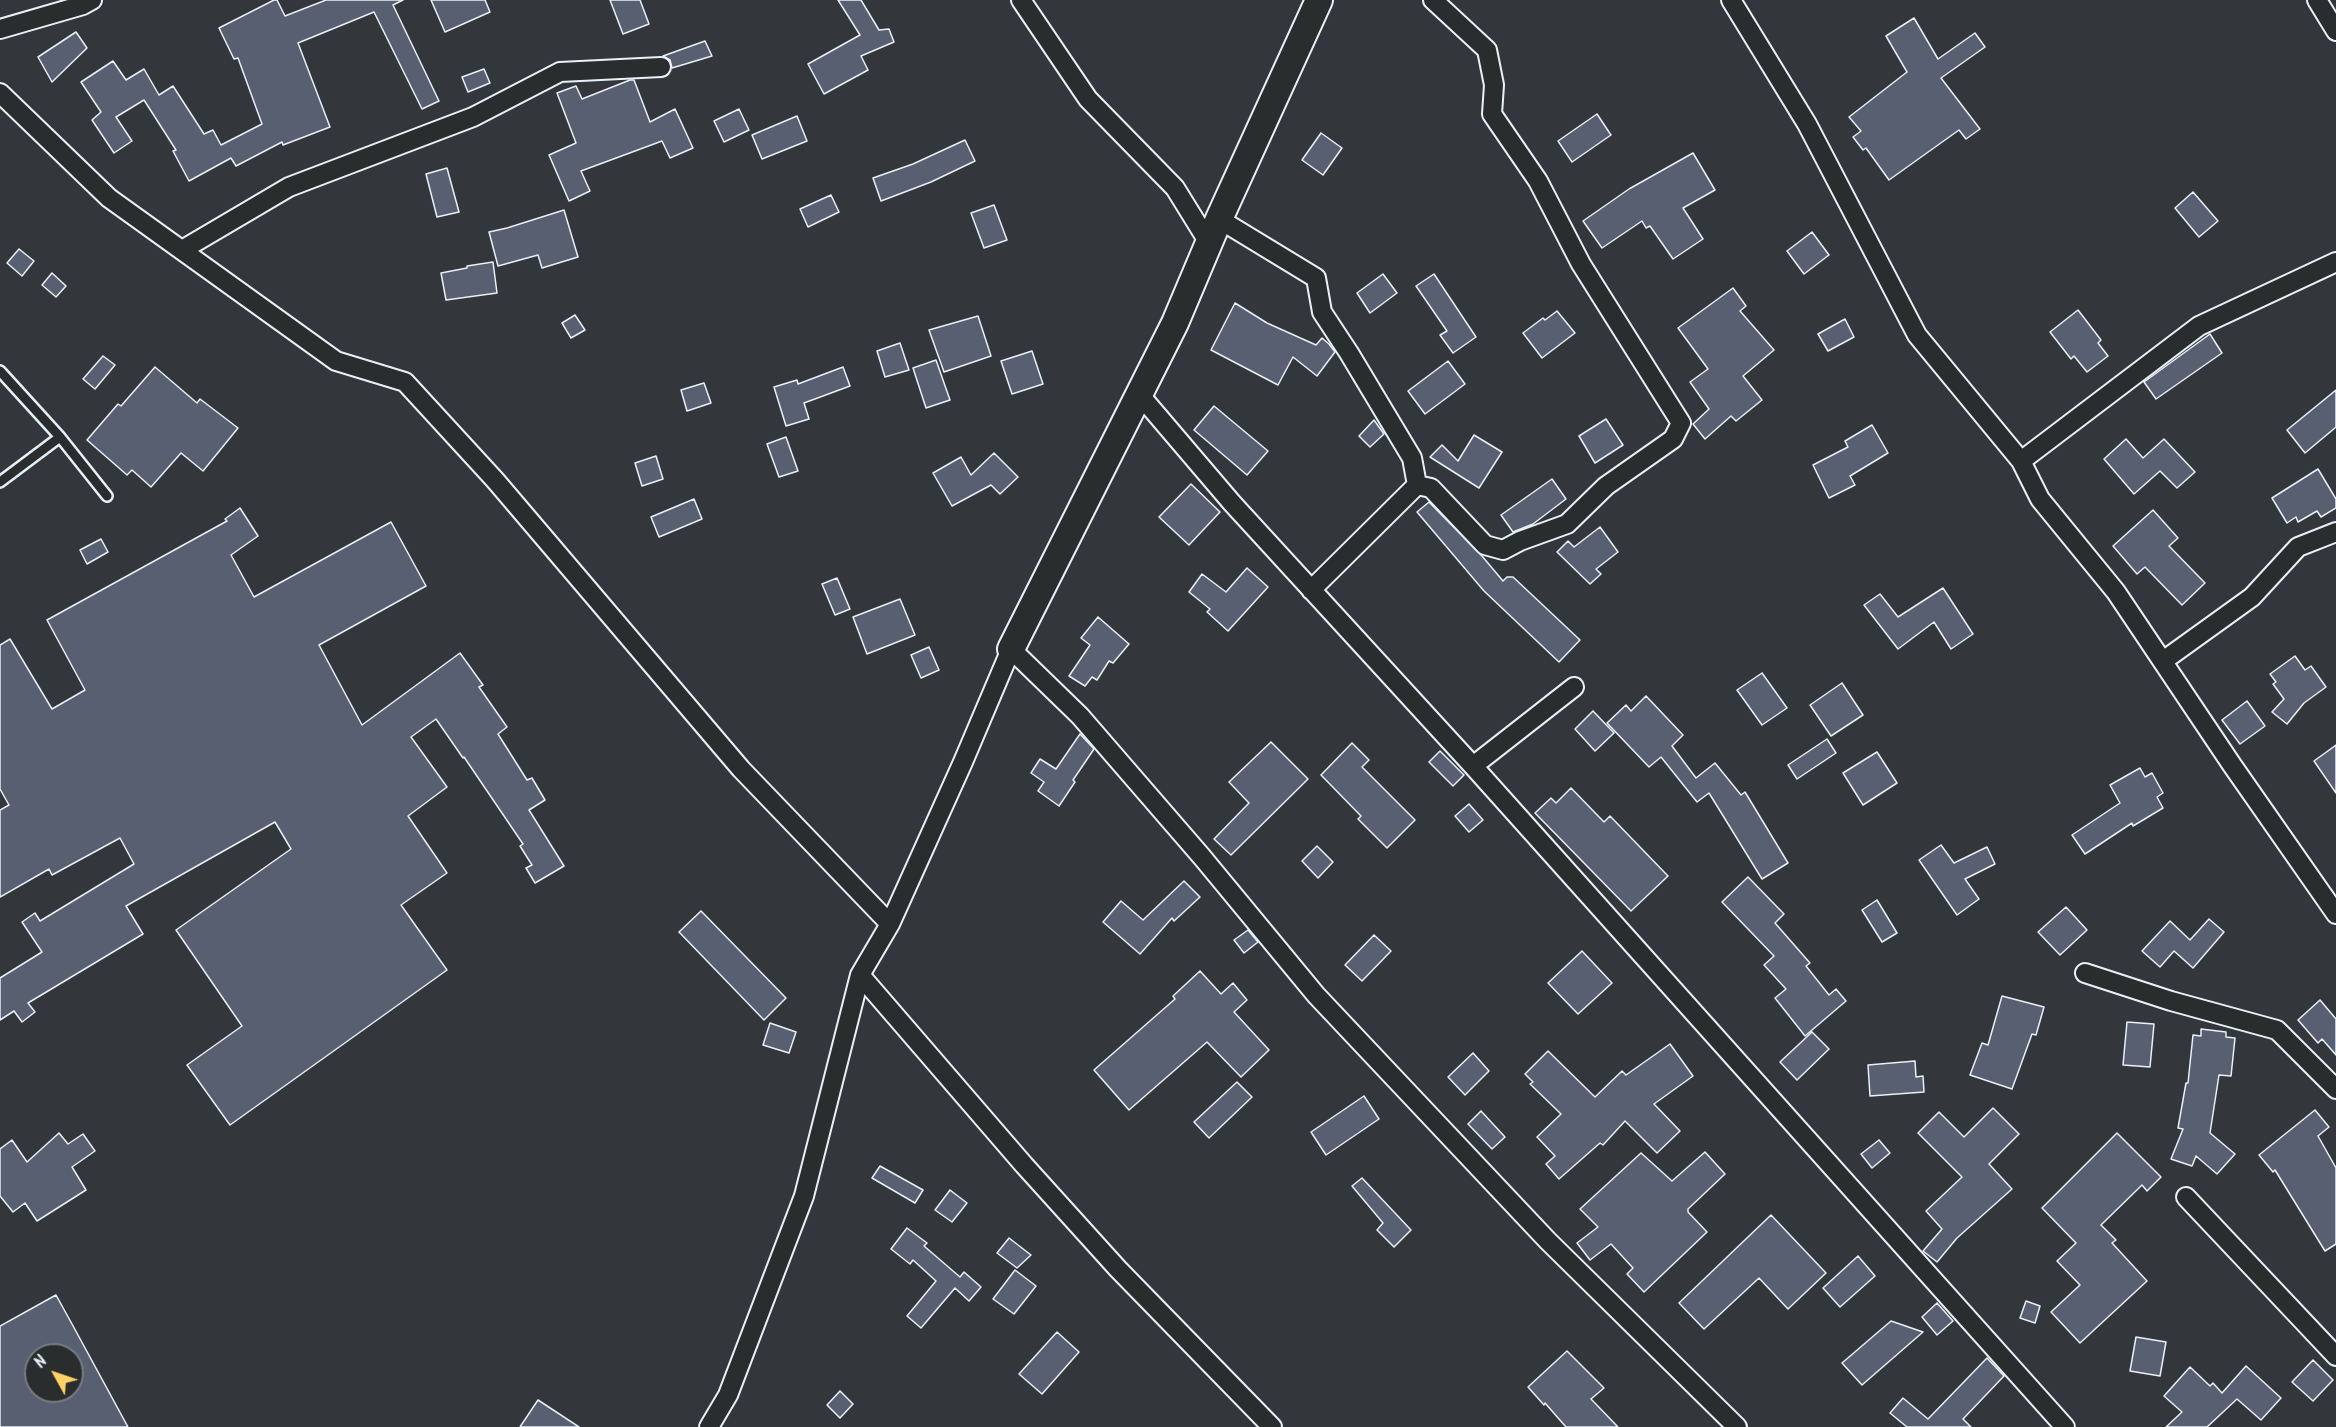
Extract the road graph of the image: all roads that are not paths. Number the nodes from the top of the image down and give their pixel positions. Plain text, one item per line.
1 (92, 0) edge
2 (1021, 0) edge
3 (1319, 0) edge
4 (1433, 0) edge
5 (1731, 0) edge
6 (2317, 0) edge
7 (0, 29) edge
8 (2336, 31) edge
9 (661, 67) dead end
10 (0, 93) edge
11 (1219, 219) junction
12 (1209, 243) junction
13 (182, 250) junction
14 (2336, 262) edge
15 (0, 371) edge
16 (1140, 395) junction
17 (60, 437) junction
18 (2021, 461) junction
19 (0, 482) edge
20 (1417, 485) junction
21 (107, 496) dead end
22 (2336, 531) edge
23 (1311, 591) junction
24 (1011, 649) junction
25 (2163, 661) junction
26 (1574, 687) dead end
27 (1473, 766) junction
28 (2336, 914) edge
29 (890, 924) junction
30 (2085, 973) dead end
31 (860, 975) junction
32 (2336, 1089) edge
33 (2186, 1197) dead end
34 (2336, 1356) edge
35 (709, 1427) edge
36 (1272, 1427) edge
37 (1737, 1427) edge
38 (2065, 1427) edge

1 - 7 street
2 - 12 street
3 - 11 street
4 - 20 street
5 - 18 street
6 - 8 street
9 - 13 street
10 - 13 street
11 - 12 street
11 - 20 street
12 - 16 street
13 - 29 street
14 - 18 street
15 - 17 lane
16 - 23 street
16 - 24 street
17 - 19 lane
17 - 21 lane
18 - 25 street
20 - 23 street
22 - 25 street
23 - 27 street
24 - 29 street
24 - 37 street
25 - 28 street
26 - 27 street
27 - 38 street
29 - 31 street
30 - 32 street
31 - 35 street
31 - 36 street
33 - 34 street

